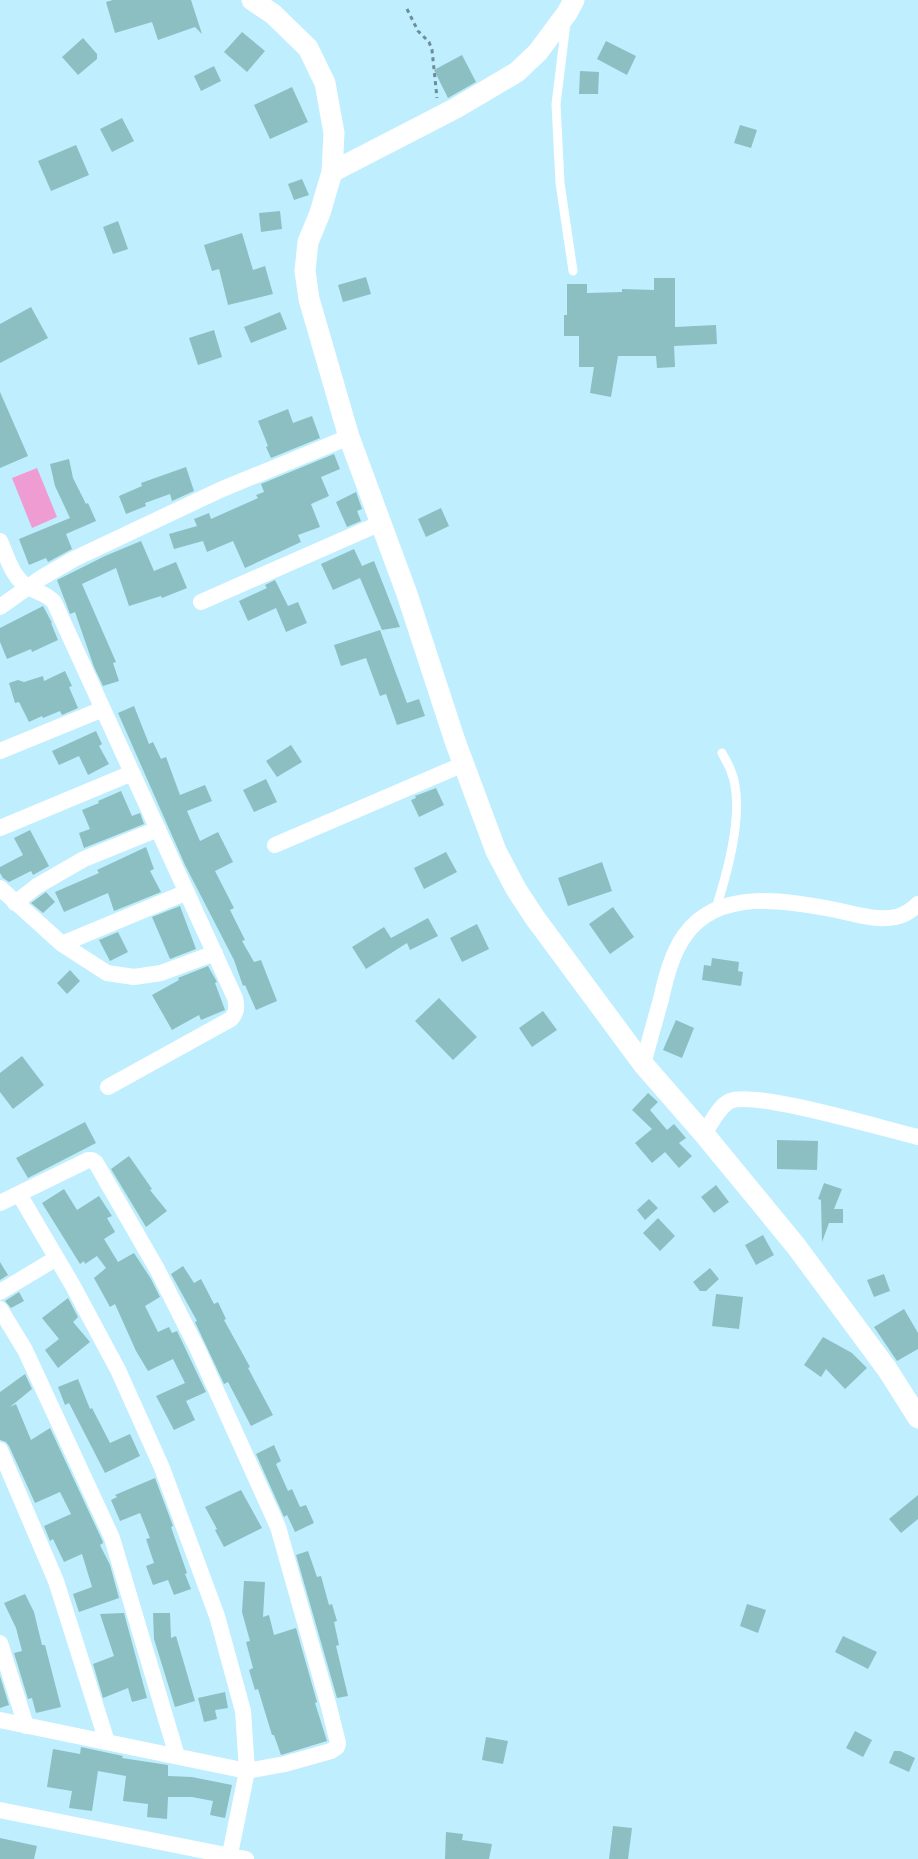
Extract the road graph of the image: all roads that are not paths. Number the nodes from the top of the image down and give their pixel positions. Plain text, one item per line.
1 (252, 0) edge
2 (571, 6) edge
3 (332, 172) junction
4 (573, 271) dead end
5 (349, 437) junction
6 (381, 523) junction
7 (0, 541) edge
8 (28, 588) junction
9 (202, 602) dead end
10 (0, 607) edge
11 (103, 709) junction
12 (0, 751) edge
13 (722, 753) dead end
14 (464, 764) junction
15 (132, 773) junction
16 (0, 828) edge
17 (158, 829) junction
18 (275, 845) dead end
19 (0, 888) edge
20 (187, 892) junction
21 (15, 903) junction
22 (918, 904) edge
23 (716, 908) junction
24 (62, 944) junction
25 (215, 953) junction
26 (643, 1064) junction
27 (108, 1087) dead end
28 (704, 1134) junction
29 (918, 1137) edge
30 (19, 1194) junction
31 (0, 1203) edge
32 (56, 1259) junction
33 (0, 1292) edge
34 (0, 1309) edge
35 (918, 1418) edge
36 (0, 1450) edge
37 (0, 1643) edge
38 (0, 1720) edge
39 (26, 1726) junction
40 (107, 1742) junction
41 (177, 1756) junction
42 (247, 1770) junction
43 (0, 1810) edge
44 (229, 1857) edge
45 (246, 1859) edge

1 - 3 street
2 - 3 street
2 - 4 lane
3 - 5 street
5 - 6 street
5 - 8 street
6 - 9 street
6 - 14 street
7 - 8 street
8 - 10 street
8 - 11 street
11 - 12 street
11 - 15 street
13 - 23 lane
14 - 18 street
14 - 26 street
15 - 16 street
15 - 17 street
17 - 20 street
17 - 21 street
19 - 21 street
20 - 24 street
20 - 25 street
21 - 24 street
22 - 23 street
23 - 26 street
24 - 25 street
25 - 27 street
26 - 28 street
28 - 29 street
28 - 35 street
30 - 31 street
30 - 32 street
30 - 42 street
32 - 33 street
32 - 42 street
34 - 41 street
36 - 40 street
37 - 39 street
38 - 39 street
39 - 40 street
40 - 41 street
41 - 42 street
42 - 44 street
43 - 44 street
44 - 45 street

